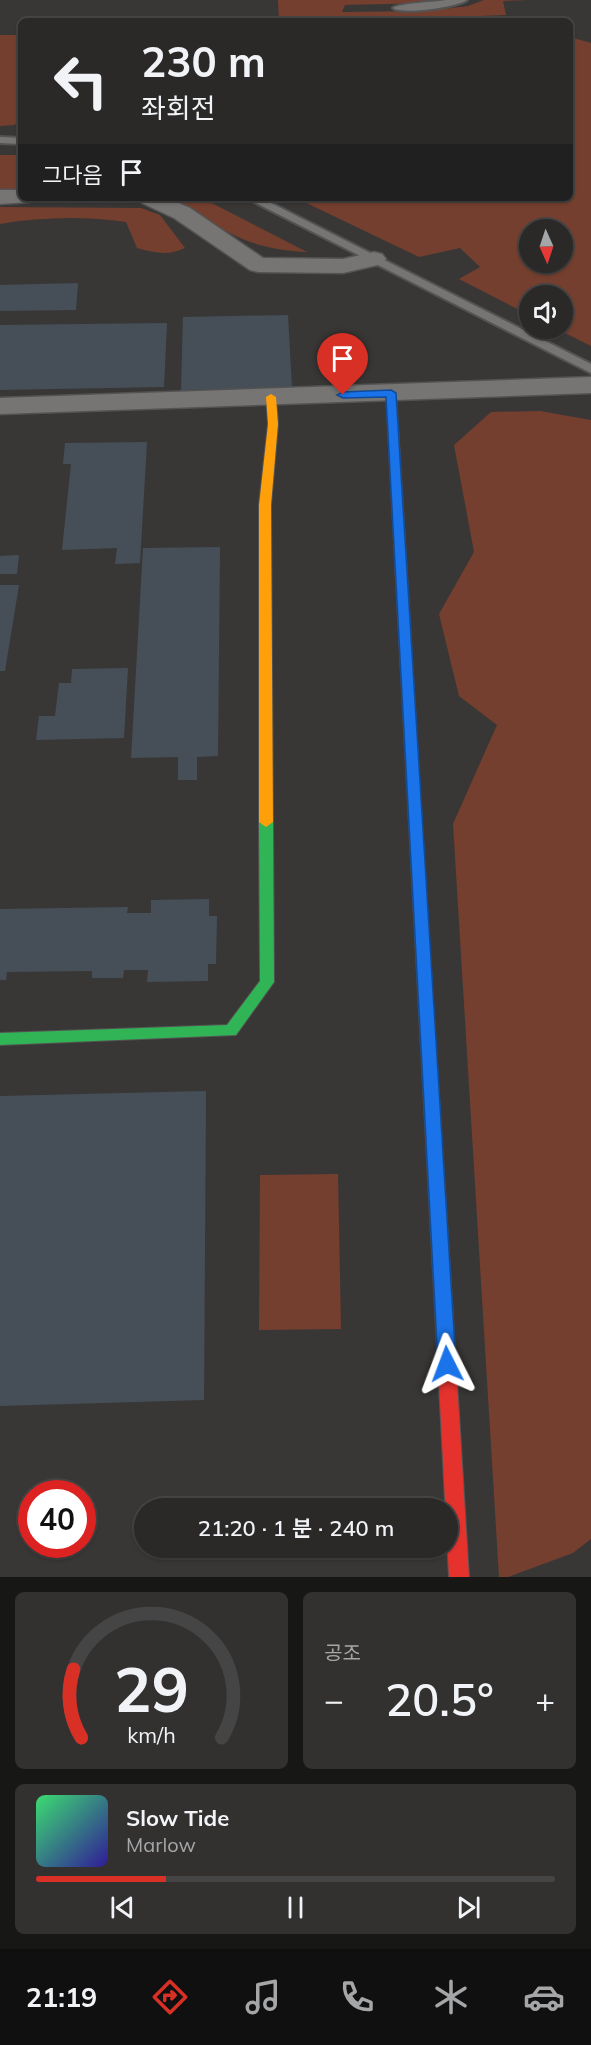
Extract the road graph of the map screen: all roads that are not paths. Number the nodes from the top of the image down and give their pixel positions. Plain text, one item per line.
1 (462, 0) edge
2 (398, 8) dead end
3 (0, 140) edge
4 (18, 141) edge
5 (18, 196) edge
6 (0, 197) edge
7 (156, 201) edge
8 (258, 201) edge
9 (374, 259) junction
10 (591, 369) edge
11 (591, 385) edge
12 (391, 393) junction
13 (271, 397) junction
14 (0, 406) edge
15 (0, 1039) edge
16 (459, 1577) edge

1 - 2 lane
3 - 4 lane
5 - 6 street
7 - 9 street
8 - 9 lane
9 - 10 lane
11 - 12 street
12 - 13 street
12 - 16 street
13 - 14 street
13 - 15 street

